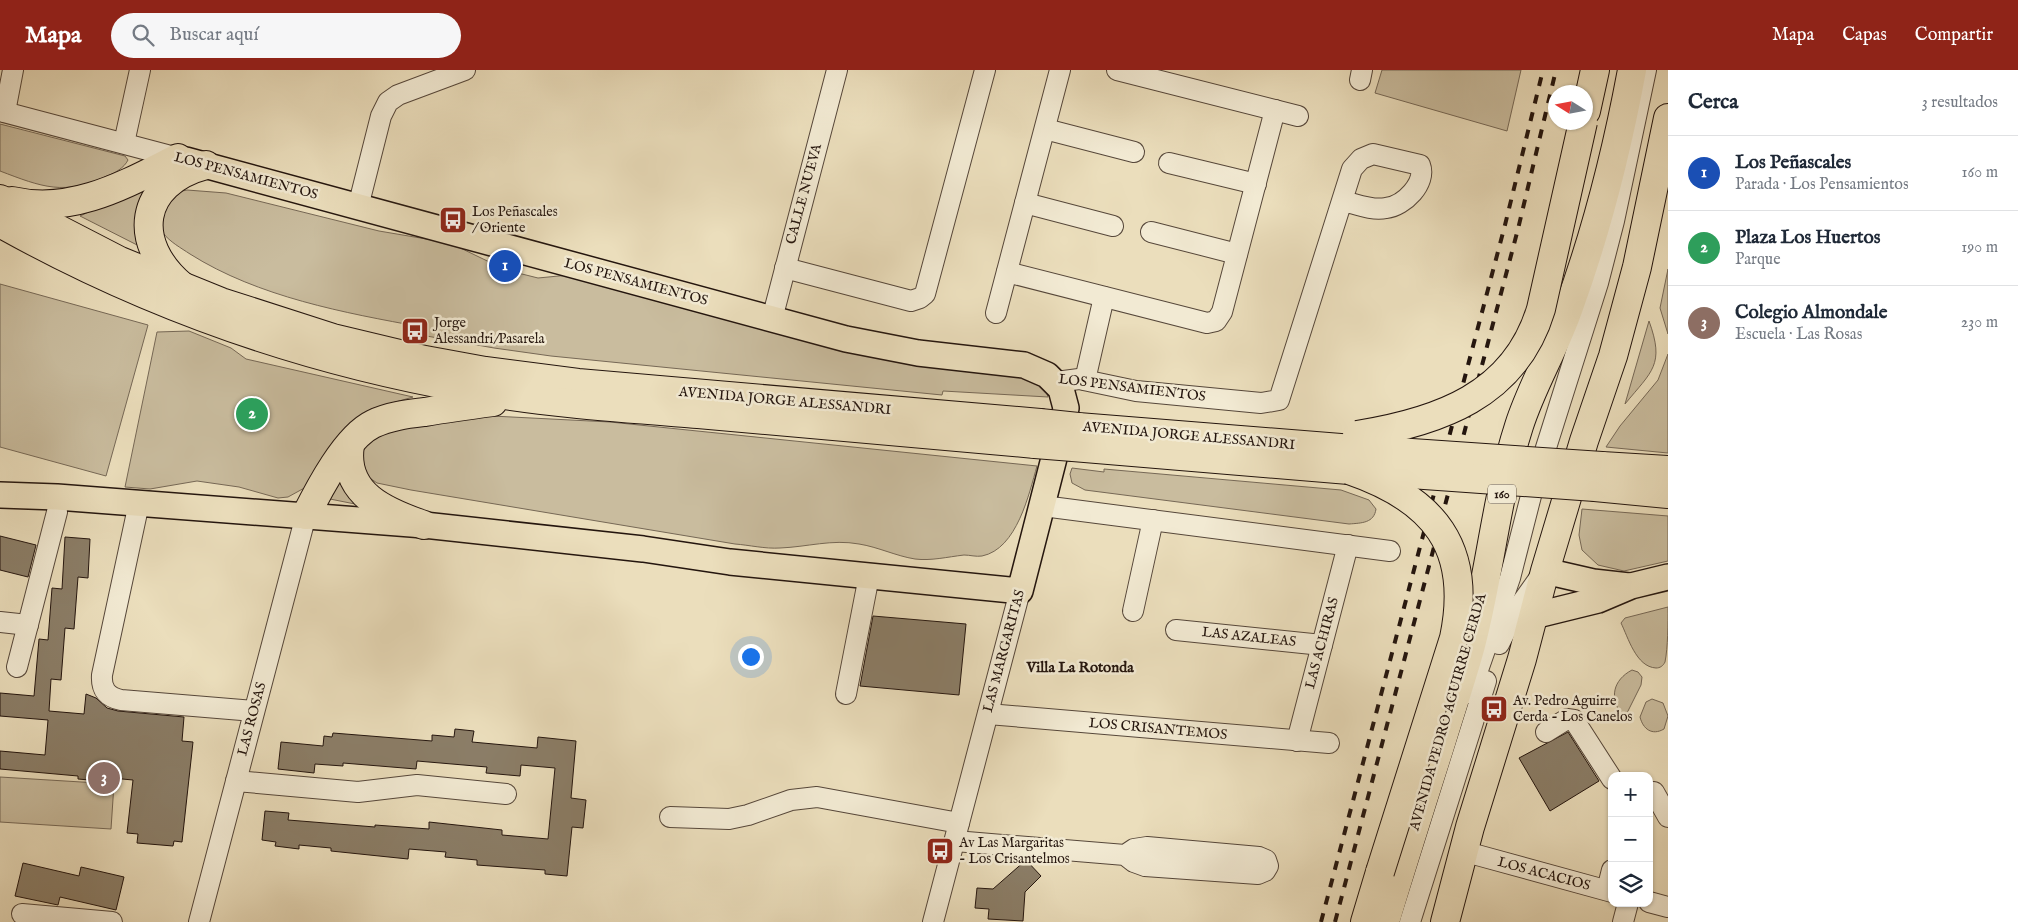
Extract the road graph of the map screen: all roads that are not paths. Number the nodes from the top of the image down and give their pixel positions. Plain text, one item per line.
1 (13, 70) edge
2 (140, 70) edge
3 (465, 70) edge
4 (837, 70) edge
5 (985, 70) edge
6 (1060, 70) edge
7 (1117, 70) edge
8 (1595, 70) edge
9 (1632, 70) edge
10 (1646, 70) edge
11 (1592, 85) edge
12 (1275, 110) junction
13 (3, 112) edge
14 (1298, 116) dead end
15 (1667, 128) edge
16 (1044, 129) junction
17 (1581, 130) edge
18 (124, 143) junction
19 (1134, 152) dead end
20 (178, 158) junction
21 (1627, 160) junction
22 (1169, 163) dead end
23 (206, 165) junction
24 (1256, 184) junction
25 (1668, 198) edge
26 (0, 199) edge
27 (1343, 201) dead end
28 (1025, 203) junction
29 (358, 207) junction
30 (1646, 222) junction
31 (0, 223) edge
32 (1114, 226) dead end
33 (1151, 232) dead end
34 (1237, 254) junction
35 (785, 268) junction
36 (1007, 272) junction
37 (185, 288) junction
38 (1104, 297) junction
39 (996, 313) dead end
40 (772, 319) junction
41 (1086, 380) junction
42 (1056, 382) junction
43 (524, 398) junction
44 (1037, 434) junction
45 (1075, 437) junction
46 (350, 445) junction
47 (1353, 451) junction
48 (1668, 470) edge
49 (1598, 477) junction
50 (1668, 494) edge
51 (0, 495) edge
52 (1043, 506) junction
53 (0, 507) edge
54 (138, 510) junction
55 (56, 512) junction
56 (1153, 520) junction
57 (304, 522) junction
58 (424, 525) junction
59 (1348, 545) junction
60 (1390, 550) dead end
61 (730, 562) junction
62 (1545, 570) junction
63 (869, 576) junction
64 (1668, 577) edge
65 (1631, 586) junction
66 (1020, 590) junction
67 (1505, 595) junction
68 (1133, 611) dead end
69 (1533, 616) junction
70 (0, 622) edge
71 (28, 625) junction
72 (1176, 630) dead end
73 (1322, 645) junction
74 (17, 667) dead end
75 (846, 694) dead end
76 (254, 711) junction
77 (988, 714) junction
78 (1546, 732) dead end
79 (1297, 741) junction
80 (1329, 744) dead end
81 (1608, 773) edge
82 (236, 781) junction
83 (1657, 790) edge
84 (506, 794) dead end
85 (670, 817) dead end
86 (1668, 817) edge
87 (957, 832) junction
88 (1125, 855) junction
89 (1477, 855) dead end
90 (1608, 891) edge
91 (1653, 903) edge
92 (1627, 907) edge
93 (1668, 907) edge
94 (22, 914) dead end
95 (112, 922) edge
96 (199, 922) edge
97 (933, 922) edge
98 (1364, 922) edge
99 (1385, 922) edge
100 (1398, 922) edge
101 (1410, 922) edge
102 (1445, 922) edge
103 (1623, 922) edge

1 - 13 street
2 - 18 street
3 - 29 street
4 - 35 street, CALLE NUEVA
5 - 35 street
6 - 16 street
7 - 12 street
8 - 11 highway
9 - 99 highway, AVENIDA PEDRO AGUIRRE CERDA / 160
10 - 21 street
12 - 14 street
12 - 24 street
13 - 18 street, LOS PENSAMIENTOS
15 - 21 street
15 - 30 highway
16 - 19 street
16 - 28 street
17 - 47 highway, bridge
18 - 20 street, LOS PENSAMIENTOS
20 - 23 main road, LOS PENSAMIENTOS
20 - 26 highway
21 - 67 street
22 - 24 street
23 - 29 main road, LOS PENSAMIENTOS
23 - 37 highway
24 - 34 street
25 - 30 highway
26 - 37 highway, AVENIDA JORGE ALESSANDRI
27 - 41 street, LOS PENSAMIENTOS
28 - 32 street
28 - 36 street
29 - 40 main road, LOS PENSAMIENTOS
30 - 62 highway
31 - 43 highway, AVENIDA JORGE ALESSANDRI
33 - 34 street
34 - 38 street
35 - 40 street, CALLE NUEVA
36 - 38 street
36 - 39 street
37 - 44 highway, AVENIDA JORGE ALESSANDRI
38 - 41 street
40 - 42 main road, LOS PENSAMIENTOS
41 - 42 street, LOS PENSAMIENTOS
42 - 52 main road, LAS MARGARITAS
43 - 44 highway, AVENIDA JORGE ALESSANDRI
43 - 46 highway
44 - 45 highway, AVENIDA JORGE ALESSANDRI, bridge
45 - 47 highway, AVENIDA JORGE ALESSANDRI
45 - 47 highway, AVENIDA JORGE ALESSANDRI
46 - 57 highway
46 - 58 highway
47 - 49 highway, AVENIDA JORGE ALESSANDRI, bridge
47 - 98 highway, bridge
48 - 49 highway
49 - 50 highway
51 - 54 main road
52 - 56 street
52 - 66 main road, LAS MARGARITAS
53 - 55 main road
54 - 55 main road
54 - 57 main road
54 - 76 street
55 - 71 street
56 - 59 street
56 - 68 street
57 - 58 main road
57 - 61 main road
57 - 76 street, LAS ROSAS
58 - 61 main road
59 - 60 street
59 - 73 street, LAS ACHIRAS
61 - 63 main road
62 - 65 main road
62 - 67 street
62 - 69 highway
62 - 101 street
63 - 66 main road
63 - 75 street
64 - 65 main road
65 - 69 main road
66 - 77 street, LAS MARGARITAS
67 - 100 street
69 - 102 highway
70 - 71 street
71 - 74 street
72 - 73 street, LAS AZALEAS
73 - 79 street, LAS ACHIRAS
76 - 82 street, LAS ROSAS
77 - 79 street, LOS CRISANTEMOS
77 - 87 street, LAS MARGARITAS
78 - 81 street
79 - 80 street, LOS CRISANTEMOS
82 - 84 street
82 - 96 street, LAS ROSAS
83 - 86 street
85 - 87 street
87 - 88 street
87 - 97 street, LAS MARGARITAS
88 - 88 street
89 - 90 street, LOS ACACIOS
91 - 93 street
92 - 103 street
94 - 95 street

